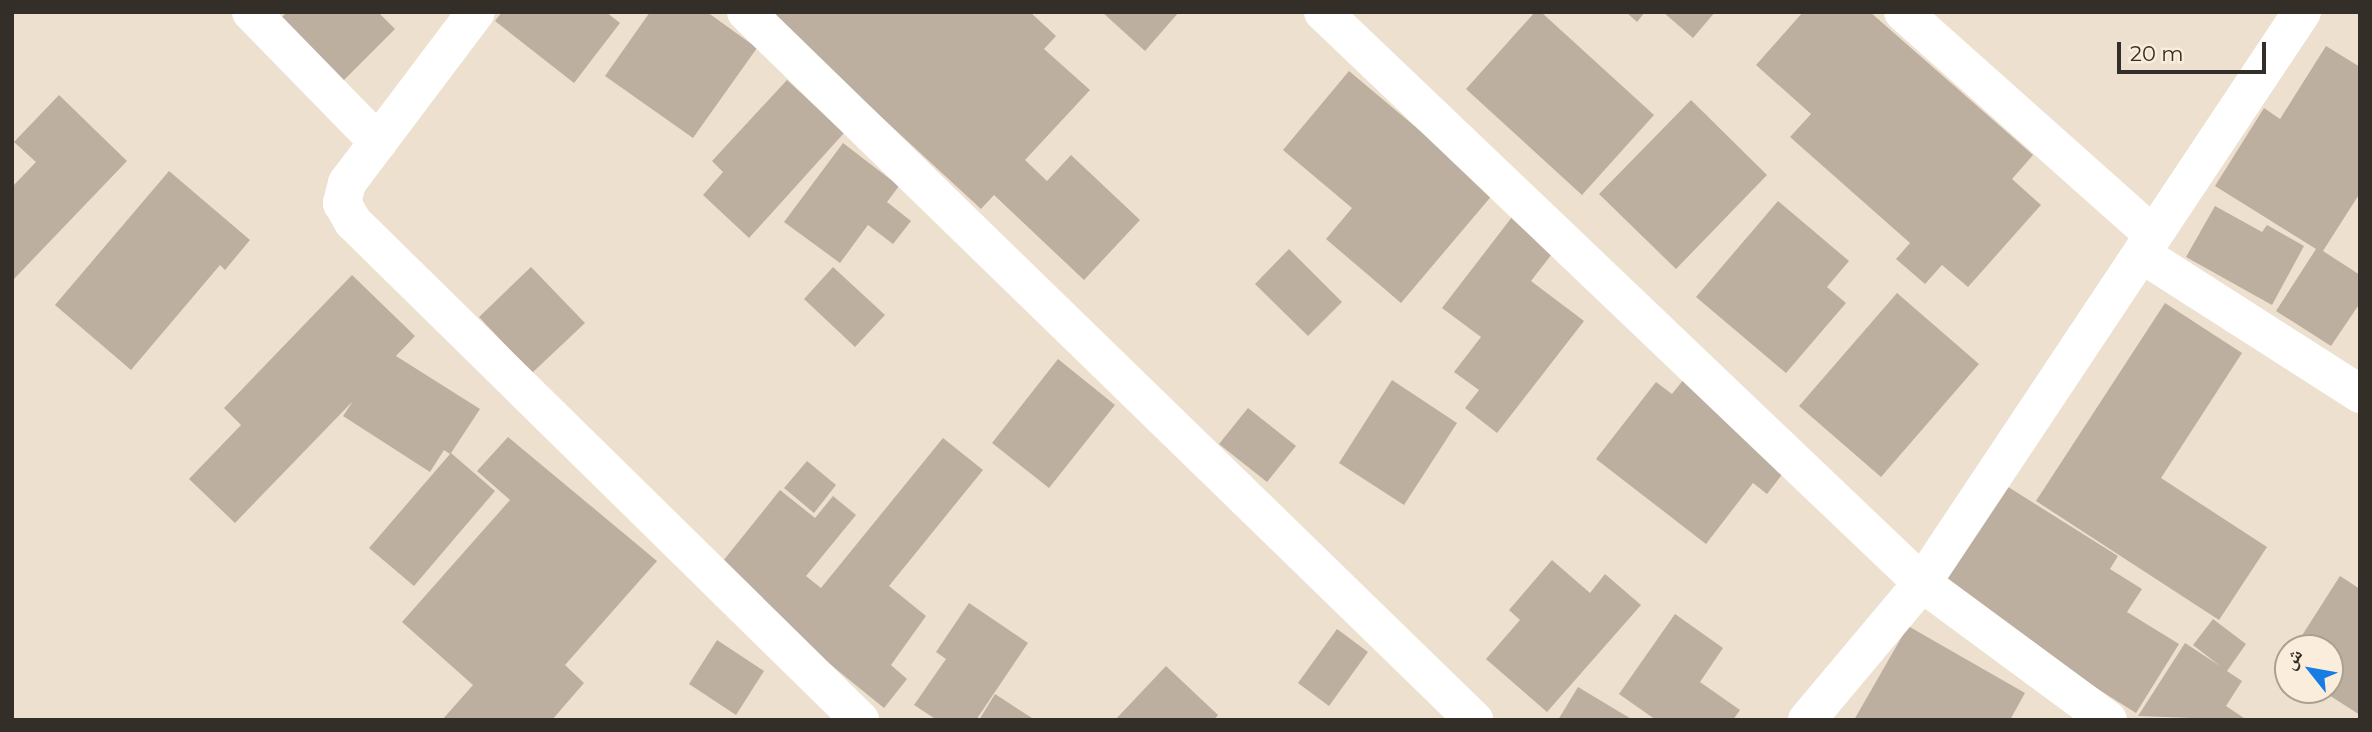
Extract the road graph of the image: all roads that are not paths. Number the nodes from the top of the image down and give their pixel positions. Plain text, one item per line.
1 (251, 12) edge
2 (476, 12) edge
3 (746, 12) edge
4 (1323, 12) edge
5 (1903, 12) edge
6 (2302, 12) edge
7 (378, 142) junction
8 (2148, 245) junction
9 (2360, 394) edge
10 (1922, 583) junction
11 (860, 720) edge
12 (1474, 720) edge
13 (1807, 720) edge
14 (2108, 720) edge

1 - 7 street
2 - 7 street
3 - 12 street
4 - 10 street
5 - 8 street
6 - 8 street
7 - 11 street
8 - 9 street
8 - 10 street
10 - 13 street
10 - 14 street

